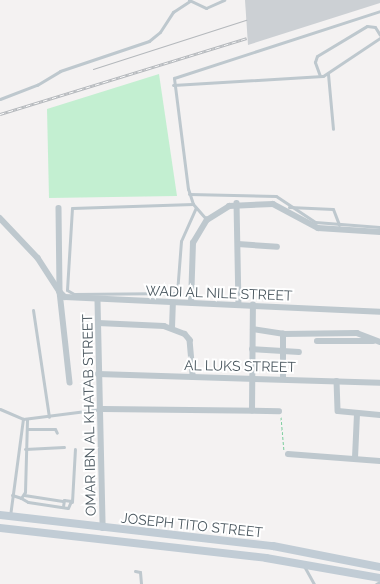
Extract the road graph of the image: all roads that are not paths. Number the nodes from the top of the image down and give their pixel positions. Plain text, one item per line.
1 (224, 0) edge
2 (190, 1) edge
3 (380, 11) edge
4 (380, 34) edge
5 (380, 38) edge
6 (328, 74) junction
7 (320, 76) junction
8 (173, 85) junction
9 (0, 99) edge
10 (333, 129) dead end
11 (189, 194) junction
12 (238, 203) junction
13 (193, 204) junction
14 (289, 206) junction
15 (59, 208) dead end
16 (196, 208) junction
17 (0, 218) edge
18 (207, 220) junction
19 (339, 224) junction
20 (380, 227) edge
21 (380, 232) edge
22 (238, 244) junction
23 (277, 247) dead end
24 (60, 292) junction
25 (98, 301) junction
26 (173, 303) junction
27 (191, 303) junction
28 (239, 305) junction
29 (253, 305) junction
30 (33, 310) dead end
31 (380, 312) edge
32 (98, 323) junction
33 (172, 328) junction
34 (253, 329) junction
35 (283, 334) junction
36 (317, 341) dead end
37 (373, 341) junction
38 (380, 342) edge
39 (252, 349) junction
40 (283, 351) junction
41 (299, 352) dead end
42 (98, 374) junction
43 (193, 377) junction
44 (250, 378) junction
45 (283, 379) junction
46 (338, 381) junction
47 (70, 382) dead end
48 (380, 383) edge
49 (0, 409) edge
50 (103, 409) junction
51 (252, 411) junction
52 (279, 411) road end
53 (358, 414) junction
54 (380, 415) edge
55 (49, 417) junction
56 (25, 419) junction
57 (27, 429) junction
58 (57, 433) dead end
59 (64, 447) dead end
60 (25, 449) junction
61 (75, 449) dead end
62 (288, 454) road end
63 (355, 458) junction
64 (380, 460) edge
65 (12, 496) junction
66 (22, 496) junction
67 (63, 501) junction
68 (72, 502) junction
69 (63, 506) junction
70 (0, 516) edge
71 (10, 517) junction
72 (0, 528) edge
73 (103, 528) junction
74 (303, 564) junction
75 (380, 567) edge
76 (135, 571) dead end
77 (380, 578) edge
78 (380, 582) edge
79 (141, 584) edge
80 (314, 584) edge
81 (376, 584) edge

1 - 2 lane
2 - 9 lane
3 - 8 lane
4 - 7 lane
5 - 6 lane
6 - 7 lane
6 - 10 lane
7 - 8 lane
8 - 11 lane
11 - 13 lane
11 - 14 lane
12 - 18 street
12 - 21 street
12 - 22 street
13 - 16 lane
13 - 16 lane
14 - 19 lane
14 - 19 lane
15 - 24 street
16 - 18 lane
17 - 24 street
18 - 27 street
19 - 20 lane
22 - 23 street
22 - 28 street
24 - 25 street, WADI AL NILE STREET
24 - 47 street
25 - 26 street, WADI AL NILE STREET
25 - 32 street, OMAR IBN AL KHATAB STREET
26 - 27 street, WADI AL NILE STREET
26 - 33 street
27 - 28 street, WADI AL NILE STREET
28 - 29 street, WADI AL NILE STREET
29 - 31 street, WADI AL NILE STREET
29 - 34 street
30 - 55 lane
32 - 33 street
32 - 42 street, OMAR IBN AL KHATAB STREET
33 - 43 street
34 - 35 street
34 - 39 street
35 - 37 street
35 - 40 street
36 - 37 street
37 - 38 street
39 - 40 street
39 - 44 street
40 - 41 street
40 - 45 street
42 - 43 street, AL LUKS STREET
42 - 50 street, OMAR IBN AL KHATAB STREET
43 - 44 street, AL LUKS STREET
44 - 45 street, AL LUKS STREET
44 - 51 street
45 - 46 street, AL LUKS STREET
46 - 48 street, AL LUKS STREET
46 - 53 street
49 - 56 lane
50 - 51 street
50 - 55 lane
50 - 73 street, OMAR IBN AL KHATAB STREET
51 - 52 street
53 - 54 street
53 - 63 street
55 - 56 lane
56 - 57 lane
56 - 65 lane
57 - 58 lane
57 - 60 lane
59 - 60 lane
60 - 66 lane
61 - 68 lane
62 - 63 street
63 - 64 street
65 - 66 lane
65 - 71 lane
66 - 67 lane
66 - 69 lane
67 - 68 lane
67 - 69 lane
68 - 69 lane
70 - 71 main road, JOSEPH TITO STREET
71 - 73 main road, JOSEPH TITO STREET
72 - 74 main road, JOSEPH TITO STREET
73 - 75 main road, JOSEPH TITO STREET
74 - 77 main road, JOSEPH TITO STREET
74 - 80 lane
76 - 79 lane
78 - 81 lane

